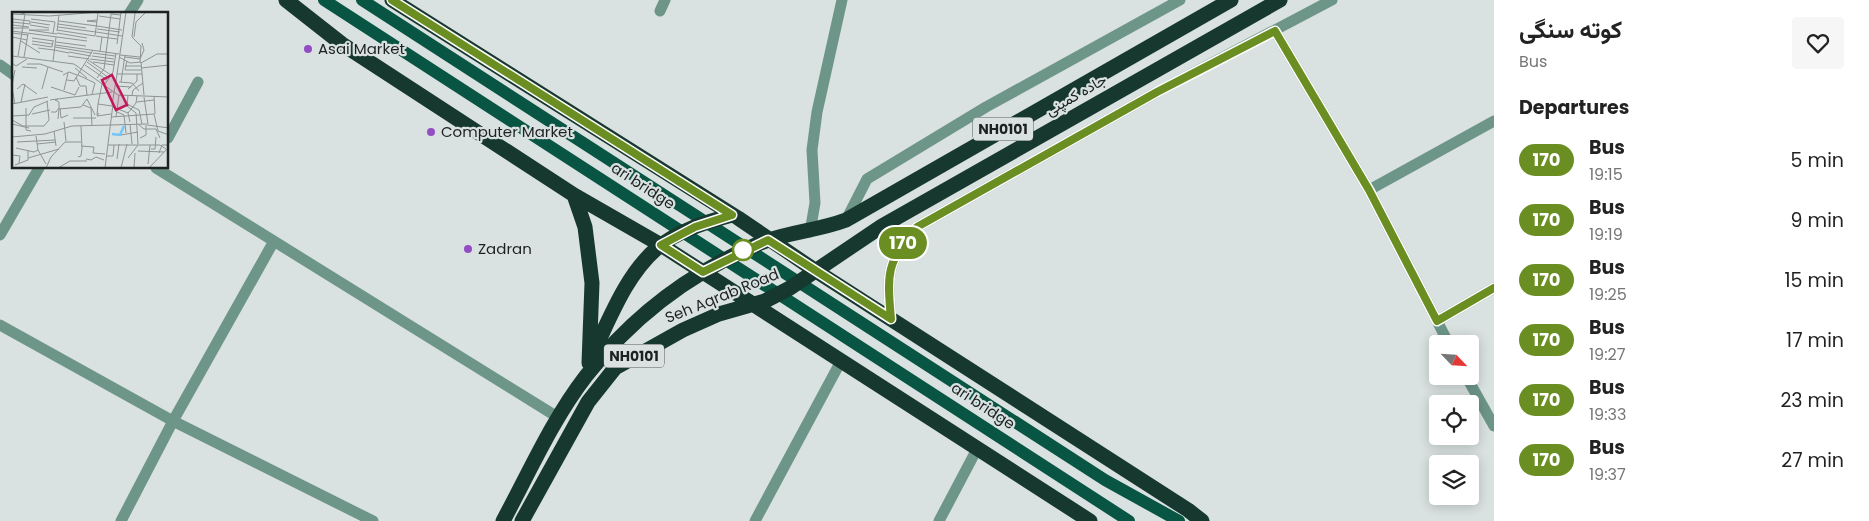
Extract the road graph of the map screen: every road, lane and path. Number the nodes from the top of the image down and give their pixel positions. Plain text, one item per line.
1 (138, 0) edge
2 (286, 0) edge
3 (324, 0) edge
4 (362, 0) edge
5 (392, 0) edge
6 (665, 0) edge
7 (842, 0) edge
8 (1180, 0) edge
9 (1231, 0) edge
10 (1280, 0) edge
11 (1332, 0) edge
12 (660, 11) dead end
13 (131, 12) edge
14 (1275, 31) junction
15 (0, 65) edge
16 (12, 74) edge
17 (198, 82) dead end
18 (1494, 121) edge
19 (169, 136) edge
20 (39, 169) edge
21 (158, 169) edge
22 (1369, 190) junction
23 (574, 195) junction
24 (732, 215) junction
25 (846, 220) junction
26 (810, 232) junction
27 (0, 235) edge
28 (768, 240) junction
29 (274, 241) junction
30 (661, 245) junction
31 (816, 271) junction
32 (703, 272) junction
33 (1494, 288) edge
34 (752, 304) junction
35 (891, 319) junction
36 (1437, 321) junction
37 (0, 325) edge
38 (1444, 335) edge
39 (841, 361) junction
40 (587, 370) junction
41 (1471, 385) edge
42 (559, 418) junction
43 (173, 421) junction
44 (1494, 426) edge
45 (977, 449) junction
46 (121, 521) edge
47 (373, 521) edge
48 (503, 521) edge
49 (522, 521) edge
50 (755, 521) edge
51 (939, 521) edge
52 (1090, 521) edge
53 (1129, 521) edge
54 (1179, 521) edge
55 (1202, 521) edge

1 - 13 street
2 - 23 highway
3 - 53 main road, ari bridge
4 - 54 main road
5 - 24 highway
6 - 12 street
7 - 26 street
8 - 25 street
9 - 25 highway, جاده کمپنی / NH0101
10 - 31 highway, جاده کمپنی / NH0101
11 - 14 street
14 - 22 street
14 - 35 street
15 - 16 street
17 - 19 street
18 - 22 street
20 - 27 street
21 - 29 street
22 - 36 street
23 - 30 highway
23 - 40 highway
24 - 28 highway
24 - 30 highway, NH0101
25 - 26 highway, جاده کمپنی / NH0101
26 - 28 highway, جاده کمپنی / NH0101
28 - 31 highway
28 - 32 highway, NH0101
29 - 42 street
29 - 43 street
30 - 32 highway
30 - 40 highway, NH0101
31 - 34 highway, Seh Aqrab Road / NH0101
31 - 35 highway
32 - 34 highway
32 - 40 highway, Seh Aqrab Road / NH0101
33 - 36 street
34 - 39 highway
34 - 49 highway, Seh Aqrab Road / NH0101
35 - 55 highway
36 - 38 street
37 - 43 street
39 - 45 highway
39 - 50 street
40 - 42 highway, Seh Aqrab Road / NH0101
41 - 44 street
42 - 48 highway, Seh Aqrab Road / NH0101
43 - 46 street
43 - 47 street
45 - 51 street
45 - 52 highway

